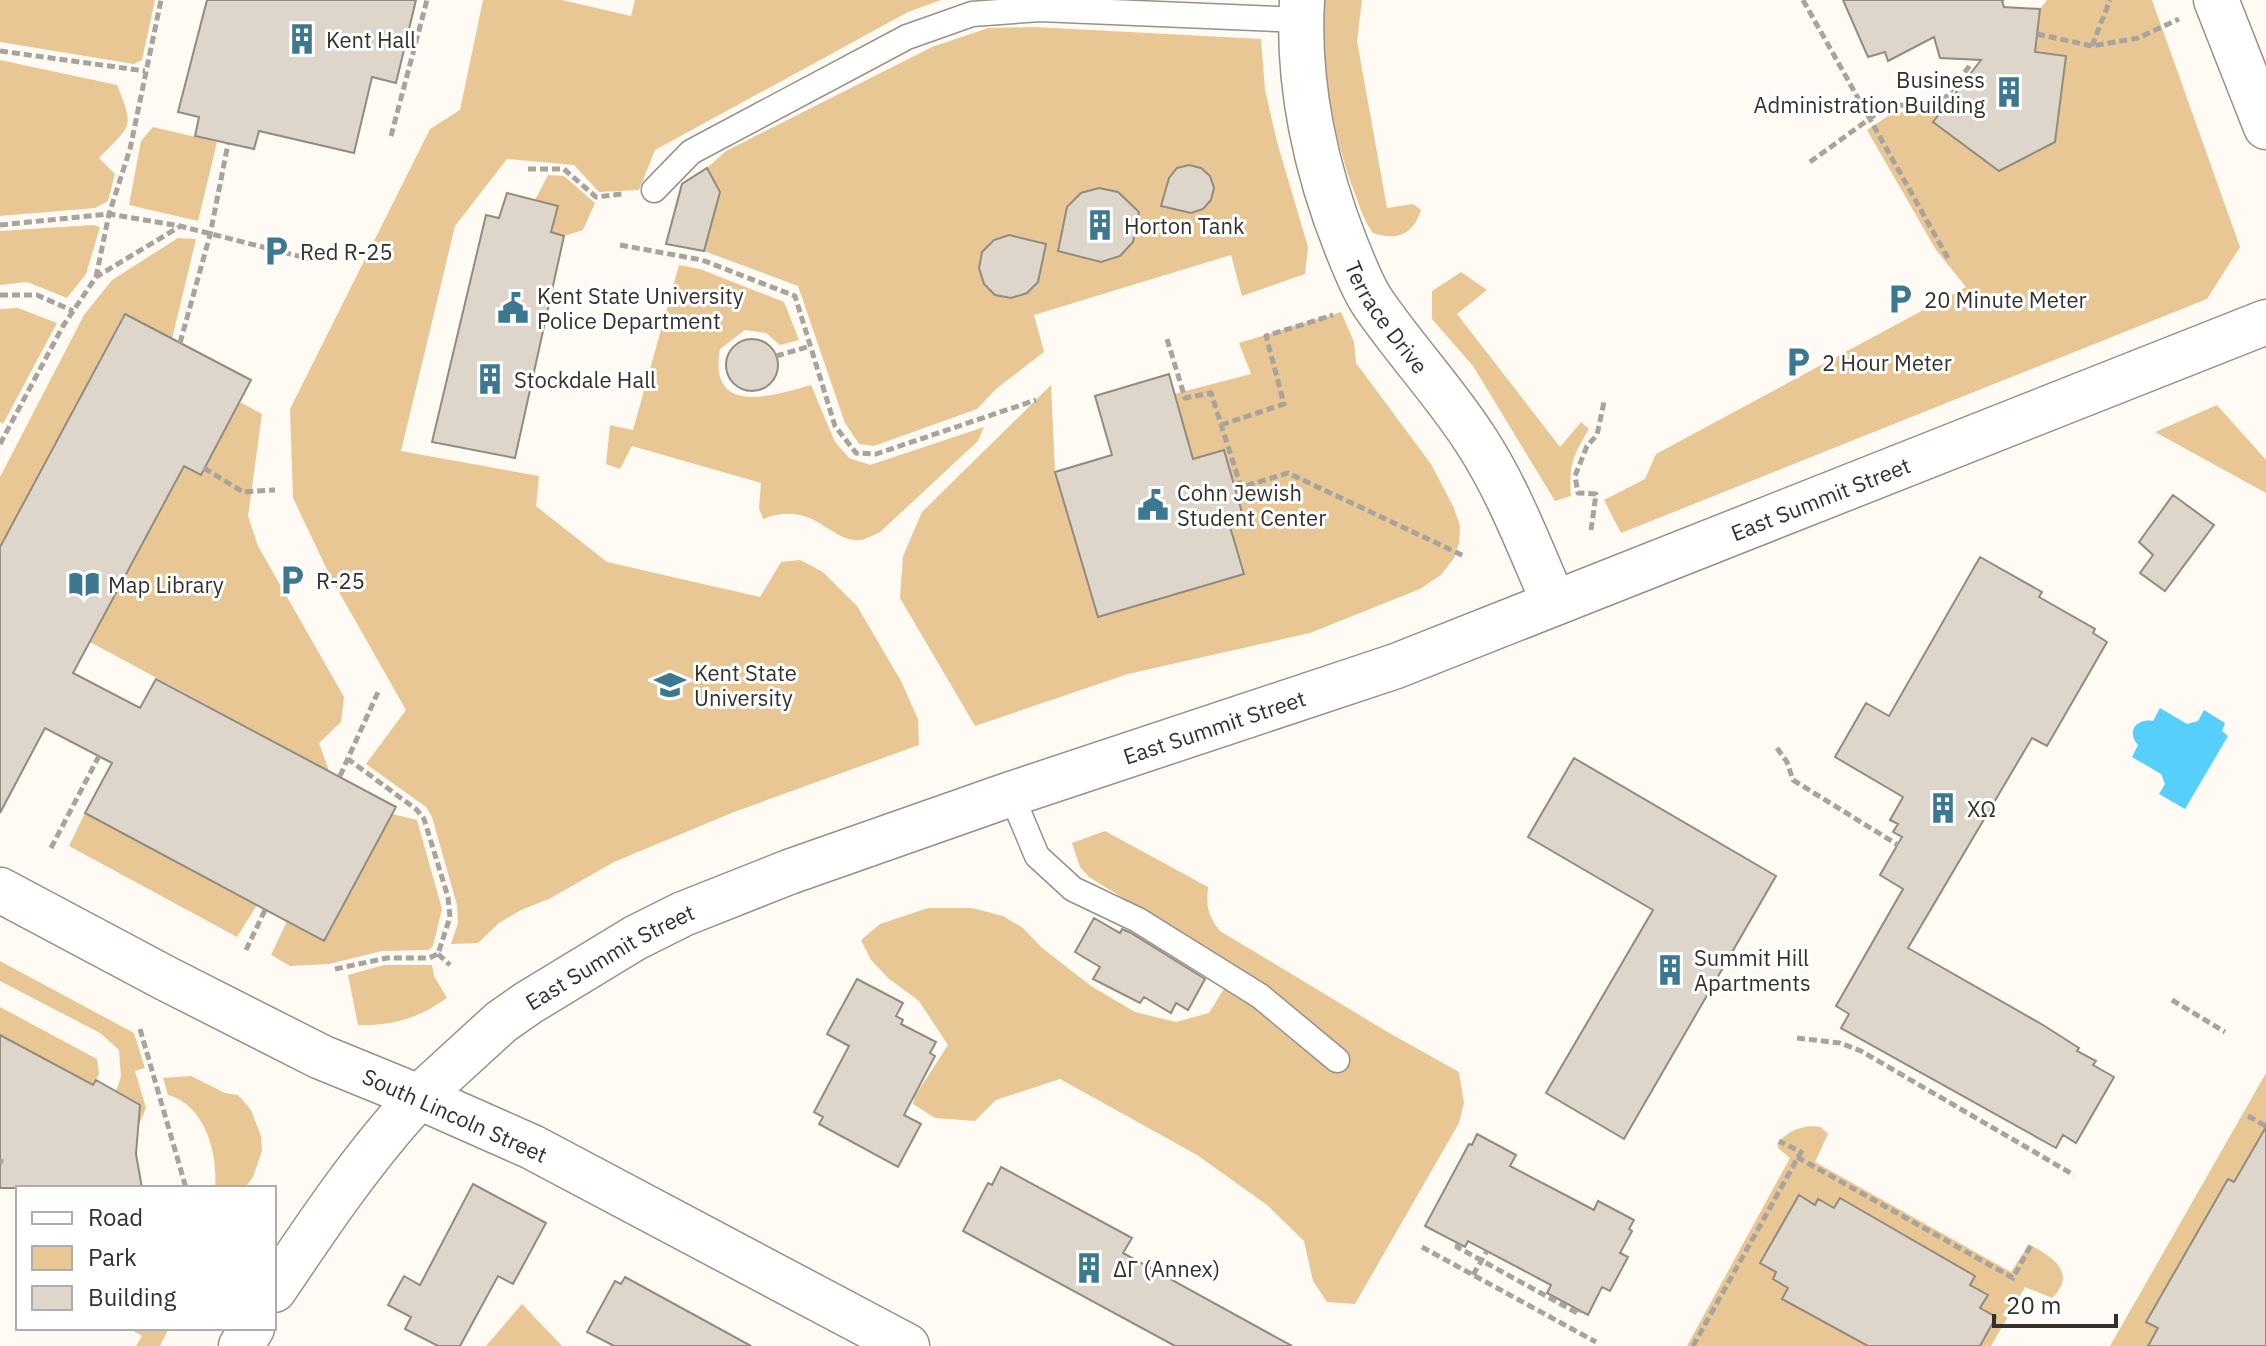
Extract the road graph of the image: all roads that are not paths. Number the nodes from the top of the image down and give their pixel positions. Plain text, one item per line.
1 (2216, 1) edge
2 (1301, 10) edge
3 (2266, 127) edge
4 (654, 190) road end
5 (2266, 322) edge
6 (1554, 603) junction
7 (1011, 794) junction
8 (0, 890) edge
9 (1337, 1060) dead end
10 (419, 1097) junction
11 (276, 1287) edge
12 (907, 1346) edge

1 - 3 main road
2 - 4 lane
2 - 6 main road, Terrace Drive
5 - 6 main road, East Summit Street
6 - 7 main road, East Summit Street
7 - 9 lane
7 - 10 main road, East Summit Street
8 - 10 main road, South Lincoln Street
10 - 11 main road, East Summit Street
10 - 12 main road, South Lincoln Street

